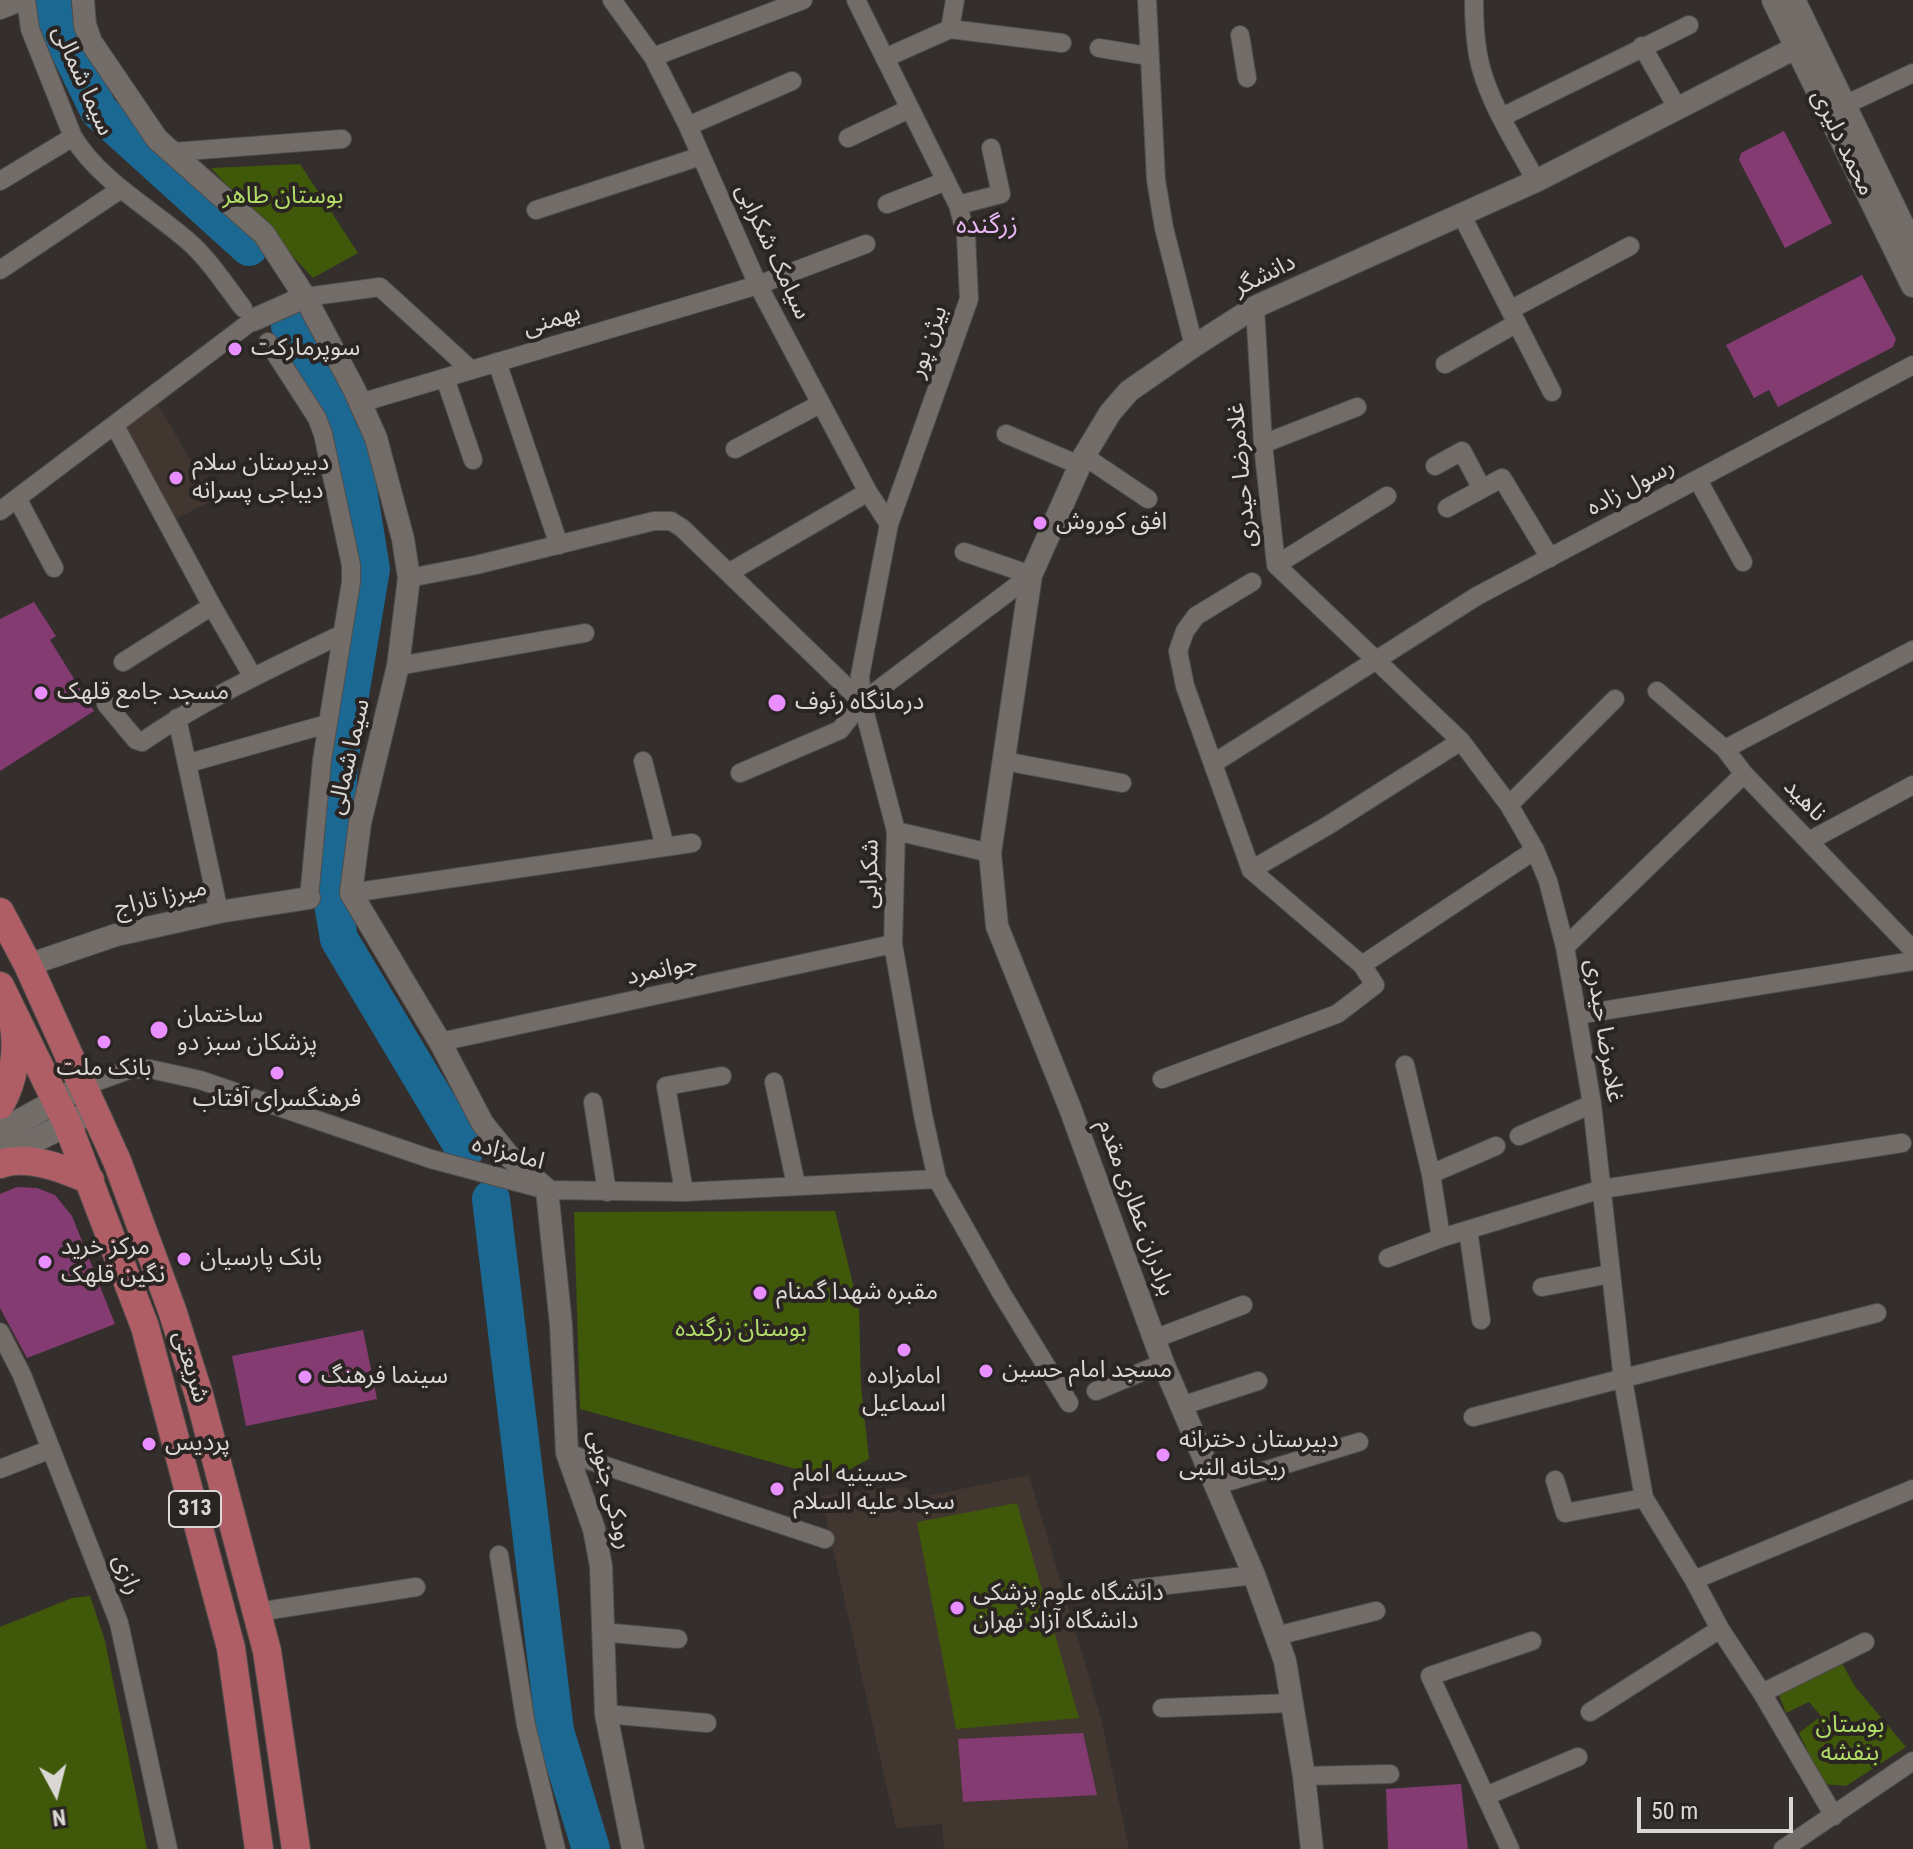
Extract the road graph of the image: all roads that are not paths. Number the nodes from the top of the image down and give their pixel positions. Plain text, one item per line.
1 (26, 0) edge
2 (83, 0) edge
3 (612, 0) edge
4 (803, 0) edge
5 (856, 0) edge
6 (955, 0) edge
7 (1147, 0) edge
8 (1474, 0) edge
9 (1774, 0) edge
10 (1793, 0) edge
11 (0, 10) edge
12 (1689, 25) dead end
13 (950, 29) junction
14 (1240, 35) dead end
15 (1062, 43) dead end
16 (1804, 43) junction
17 (1642, 46) junction
18 (1099, 48) dead end
19 (1148, 56) junction
20 (653, 57) junction
21 (885, 58) junction
22 (1913, 73) edge
23 (1247, 78) dead end
24 (792, 81) dead end
25 (909, 109) junction
26 (1678, 109) junction
27 (1836, 110) junction
28 (1502, 117) junction
29 (688, 126) junction
30 (73, 137) junction
31 (848, 138) dead end
32 (342, 139) dead end
33 (991, 148) dead end
34 (173, 152) junction
35 (701, 156) junction
36 (0, 181) edge
37 (946, 181) junction
38 (1536, 181) junction
39 (121, 189) junction
40 (887, 204) dead end
41 (958, 205) junction
42 (536, 210) dead end
43 (1461, 214) junction
44 (866, 244) dead end
45 (1630, 246) dead end
46 (1913, 248) edge
47 (0, 270) edge
48 (758, 285) junction
49 (1913, 285) edge
50 (305, 297) junction
51 (1255, 307) junction
52 (248, 314) junction
53 (1513, 316) junction
54 (268, 342) dead end
55 (1194, 346) junction
56 (497, 362) junction
57 (1445, 364) dead end
58 (1913, 365) edge
59 (471, 370) junction
60 (445, 378) junction
61 (1552, 392) dead end
62 (360, 403) junction
63 (820, 404) junction
64 (1357, 407) dead end
65 (115, 426) junction
66 (1006, 434) dead end
67 (1263, 444) junction
68 (735, 449) dead end
69 (473, 460) dead end
70 (1082, 461) junction
71 (1435, 466) dead end
72 (1698, 480) junction
73 (1482, 489) junction
74 (868, 492) junction
75 (1387, 496) dead end
76 (17, 498) junction
77 (1148, 499) dead end
78 (1447, 508) dead end
79 (0, 511) edge
80 (889, 524) junction
81 (559, 545) junction
82 (964, 552) dead end
83 (1550, 558) junction
84 (1743, 562) dead end
85 (1276, 565) junction
86 (54, 568) dead end
87 (730, 572) junction
88 (1031, 575) junction
89 (409, 578) junction
90 (1252, 582) dead end
91 (212, 606) junction
92 (585, 633) dead end
93 (340, 635) junction
94 (1913, 650) edge
95 (1375, 661) junction
96 (123, 662) dead end
97 (398, 666) junction
98 (253, 677) junction
99 (1657, 691) dead end
100 (1615, 699) dead end
101 (862, 702) junction
102 (106, 704) dead end
103 (177, 718) junction
104 (327, 724) junction
105 (1461, 741) junction
106 (1725, 749) junction
107 (643, 761) dead end
108 (1004, 761) junction
109 (189, 763) junction
110 (1214, 763) junction
111 (740, 773) dead end
112 (1744, 774) junction
113 (1122, 783) dead end
114 (1913, 785) edge
115 (1509, 805) junction
116 (896, 831) junction
117 (1809, 841) junction
118 (692, 843) dead end
119 (665, 847) junction
120 (1535, 850) junction
121 (990, 853) junction
122 (1251, 870) junction
123 (351, 893) junction
124 (309, 898) joint
125 (0, 912) edge
126 (219, 912) junction
127 (893, 944) junction
128 (1565, 947) junction
129 (1913, 950) edge
130 (1913, 961) edge
131 (28, 965) junction
132 (1362, 965) junction
133 (5, 995) edge
134 (1577, 1015) junction
135 (440, 1042) junction
136 (1405, 1065) dead end
137 (722, 1076) dead end
138 (1162, 1079) dead end
139 (774, 1082) dead end
140 (89, 1098) junction
141 (593, 1102) dead end
142 (1592, 1104) junction
143 (0, 1105) edge
144 (62, 1112) junction
145 (0, 1132) edge
146 (1519, 1136) dead end
147 (1902, 1143) dead end
148 (1496, 1146) dead end
149 (0, 1161) edge
150 (1431, 1174) junction
151 (937, 1179) junction
152 (90, 1180) junction
153 (796, 1185) junction
154 (1602, 1189) junction
155 (547, 1190) junction
156 (607, 1192) junction
157 (684, 1192) junction
158 (1468, 1230) junction
159 (1441, 1238) junction
160 (1388, 1258) dead end
161 (1610, 1274) junction
162 (1542, 1287) dead end
163 (1243, 1305) dead end
164 (1877, 1313) dead end
165 (1481, 1320) dead end
166 (0, 1332) edge
167 (1154, 1339) junction
168 (1163, 1363) junction
169 (1623, 1380) junction
170 (1258, 1381) dead end
171 (1096, 1391) dead end
172 (1069, 1403) dead end
173 (1181, 1406) junction
174 (1473, 1417) dead end
175 (1359, 1442) dead end
176 (51, 1449) junction
177 (567, 1453) junction
178 (0, 1469) edge
179 (1555, 1480) dead end
180 (1214, 1486) junction
181 (1913, 1489) edge
182 (1644, 1498) junction
183 (825, 1539) dead end
184 (499, 1555) dead end
185 (1254, 1575) junction
186 (1694, 1580) junction
187 (416, 1587) dead end
188 (1133, 1589) dead end
189 (1376, 1611) dead end
190 (258, 1612) junction
191 (1720, 1629) junction
192 (602, 1632) junction
193 (1276, 1636) junction
194 (678, 1639) dead end
195 (1532, 1641) dead end
196 (1865, 1642) dead end
197 (1762, 1693) junction
198 (1291, 1703) junction
199 (1162, 1708) dead end
200 (1590, 1712) dead end
201 (606, 1714) junction
202 (707, 1723) dead end
203 (1578, 1757) dead end
204 (1913, 1761) edge
205 (1390, 1774) dead end
206 (1304, 1776) junction
207 (1486, 1796) junction
208 (1834, 1816) junction
209 (168, 1849) edge
210 (259, 1849) edge
211 (296, 1849) edge
212 (556, 1849) edge
213 (633, 1849) edge
214 (1312, 1849) edge
215 (1510, 1849) edge
216 (1783, 1849) edge

1 - 11 street
1 - 30 street, سیما شمالی
2 - 34 street, سیما شمالی
3 - 20 street, سیامک شکرابی
4 - 20 street
5 - 21 street, بیژن پور
6 - 13 street
7 - 19 street
8 - 28 street
9 - 16 main road, محمد دلیری
10 - 16 main road, محمد دلیری
12 - 17 street
13 - 15 street
13 - 21 street
14 - 23 street
16 - 26 street, دانشگر
16 - 27 main road, محمد دلیری
17 - 26 street
17 - 28 street
18 - 19 street
19 - 55 street
20 - 29 street, سیامک شکرابی
21 - 25 street, بیژن پور
22 - 27 street
24 - 29 street
25 - 31 street
25 - 37 street, بیژن پور
26 - 38 street, دانشگر
27 - 46 main road, محمد دلیری
27 - 49 main road, محمد دلیری
28 - 38 street
29 - 35 street, سیامک شکرابی
30 - 36 street
30 - 39 street, سیما شمالی
32 - 34 street
33 - 41 street
34 - 50 street, سیما شمالی
35 - 42 street
35 - 48 street, سیامک شکرابی
37 - 40 street
37 - 41 street, بیژن پور
38 - 43 street, دانشگر
39 - 47 street
39 - 52 street, سیما شمالی
41 - 80 street, بیژن پور
43 - 51 street, دانشگر
43 - 53 street
44 - 48 street, بهمنی
45 - 53 street
48 - 56 street, بهمنی
48 - 63 street, سیامک شکرابی
50 - 52 street
50 - 59 street
50 - 62 street, سیما شمالی
51 - 55 street, دانشگر
51 - 67 street, غلامرضا حیدری
52 - 65 street
53 - 57 street
53 - 61 street
54 - 93 street, سیما شمالی
55 - 70 street, دانشگر
56 - 59 street, بهمنی
56 - 81 street
58 - 72 street, رسول زاده
59 - 60 street, بهمنی
60 - 62 street, بهمنی
60 - 69 street
62 - 89 street, سیما شمالی
63 - 68 street
63 - 74 street, سیامک شکرابی
64 - 67 street
65 - 76 street
65 - 91 street
66 - 70 street
67 - 85 street, غلامرضا حیدری
70 - 77 street
70 - 88 street, دانشگر
71 - 73 street
72 - 83 street, رسول زاده
72 - 84 street
73 - 78 street
73 - 83 street
74 - 80 street, سیامک شکرابی
74 - 87 street
75 - 85 street
76 - 79 street
76 - 86 street
80 - 101 street, شکرابی
81 - 87 street
81 - 89 street
82 - 88 street
83 - 95 street, رسول زاده
85 - 95 street, غلامرضا حیدری
87 - 101 street
88 - 101 street, دانشگر
88 - 108 street, برادران عطاری مقدم
89 - 97 street, سیما شمالی
90 - 110 street
91 - 96 street
91 - 98 street
92 - 97 street
93 - 98 street
93 - 104 street, سیما شمالی
94 - 106 street
95 - 105 street, غلامرضا حیدری
95 - 110 street, رسول زاده
97 - 123 street, سیما شمالی
98 - 103 street
99 - 106 street, ناهید
100 - 115 street
101 - 111 street, دانشگر
101 - 116 street, شکرابی
102 - 103 street
103 - 109 street
104 - 109 street
104 - 124 street, سیما شمالی
105 - 115 street, غلامرضا حیدری
105 - 122 street
106 - 112 street, ناهید
107 - 119 street
108 - 113 street
108 - 121 street, برادران عطاری مقدم
109 - 126 street
110 - 122 street
112 - 117 street, ناهید
112 - 128 street
114 - 117 street
115 - 120 street, غلامرضا حیدری
116 - 121 street
116 - 127 street, شکرابی
117 - 129 street, ناهید
118 - 119 street
119 - 123 street
120 - 128 street, غلامرضا حیدری
120 - 132 street
121 - 167 street, برادران عطاری مقدم
122 - 132 street
123 - 135 street
124 - 126 street, میرزا تاراج
125 - 131 main road, شریعتی / 313
126 - 131 street, میرزا تاراج
127 - 135 street, جوانمرد
127 - 151 street, شکرابی
128 - 134 street, غلامرضا حیدری
130 - 134 street
131 - 140 main road, شریعتی / 313
132 - 138 street
133 - 143 main road
133 - 144 main road, شریعتی / 313
134 - 142 street, غلامرضا حیدری
135 - 155 street
136 - 150 street
137 - 157 street
139 - 153 street
140 - 144 main road
140 - 155 street, امامزاده
140 - 190 main road, شریعتی / 313
141 - 156 street
142 - 146 street
142 - 154 street, غلامرضا حیدری
144 - 145 main road
144 - 149 main road
144 - 152 main road, شریعتی / 313
147 - 154 street
148 - 150 street
149 - 152 main road
150 - 159 street
151 - 153 street, امامزاده
151 - 172 street, شکرابی
152 - 210 main road, شریعتی / 313
153 - 157 street, امامزاده
154 - 158 street
154 - 161 street, غلامرضا حیدری
155 - 156 street, امامزاده
155 - 177 street, رودکی جنوبی
156 - 157 street, امامزاده
158 - 159 street
158 - 165 street
159 - 160 street
161 - 162 street
161 - 169 street, غلامرضا حیدری
163 - 167 street
164 - 169 street
166 - 176 street, رازی
167 - 168 street, برادران عطاری مقدم
168 - 171 street
168 - 173 street, برادران عطاری مقدم
169 - 174 street
169 - 182 street, غلامرضا حیدری
170 - 173 street
173 - 180 street, برادران عطاری مقدم
175 - 180 street
176 - 178 street
176 - 209 street, رازی
177 - 183 street
177 - 192 street, رودکی جنوبی
179 - 182 street
180 - 185 street, برادران عطاری مقدم
181 - 186 street
182 - 186 street, غلامرضا حیدری
184 - 212 street
185 - 188 street
185 - 193 street, برادران عطاری مقدم
186 - 191 street, غلامرضا حیدری
187 - 190 street
189 - 193 street
190 - 211 main road, شریعتی / 313
191 - 197 street, غلامرضا حیدری
191 - 200 street
192 - 194 street
192 - 201 street, رودکی جنوبی
193 - 198 street, برادران عطاری مقدم
195 - 207 street
196 - 197 street
197 - 208 street, غلامرضا حیدری
198 - 199 street
198 - 206 street, برادران عطاری مقدم
201 - 202 street
201 - 213 street, رودکی جنوبی
203 - 207 street
204 - 208 street
205 - 206 street
206 - 214 street, برادران عطاری مقدم
207 - 215 street
208 - 216 street

